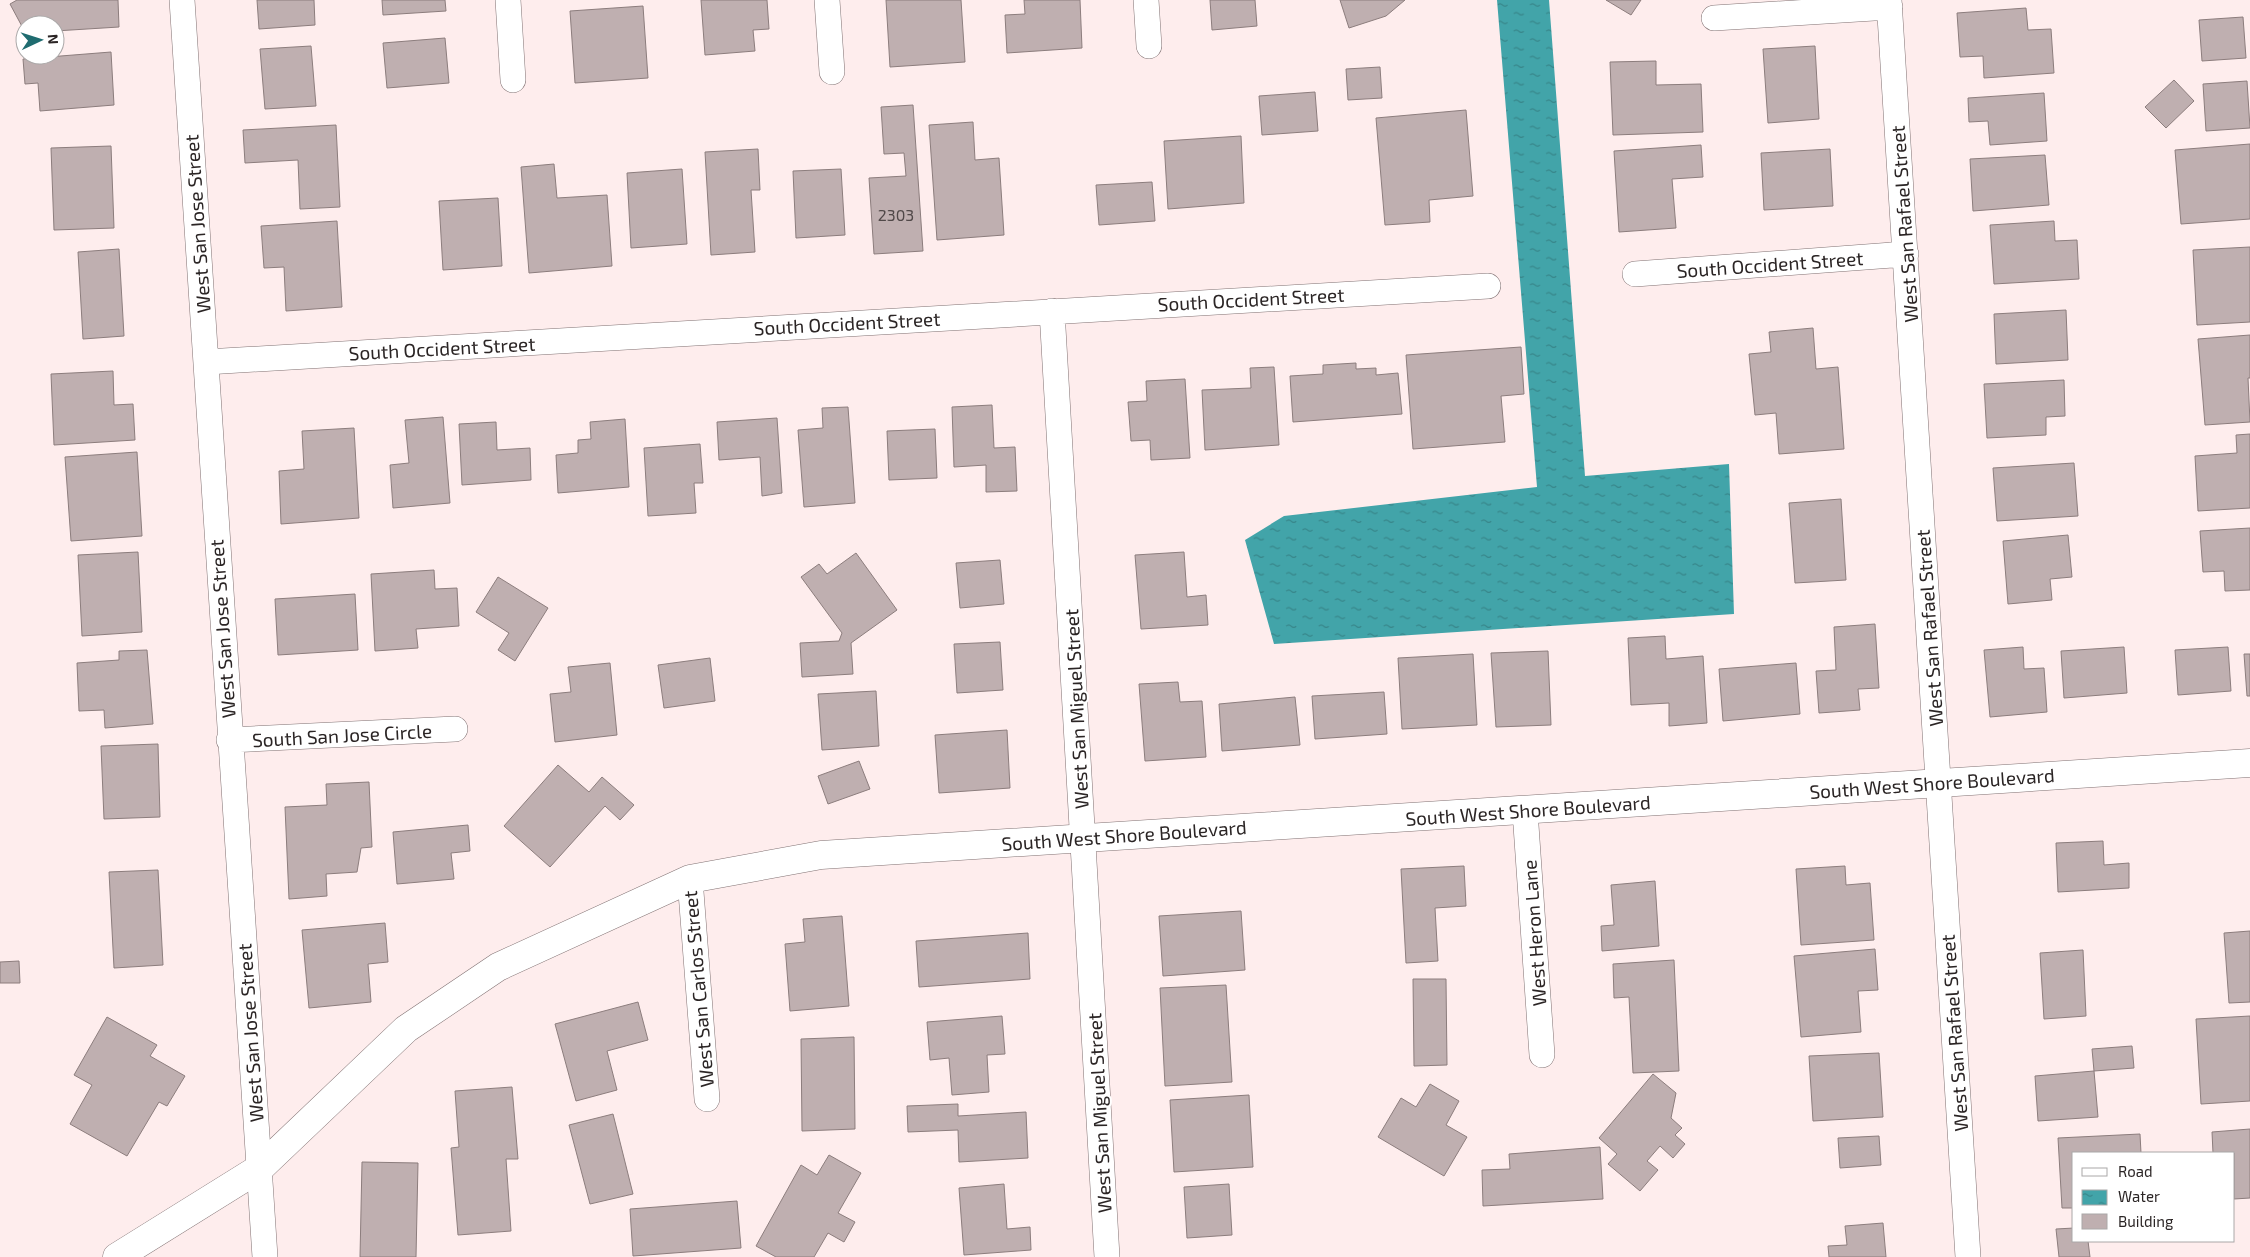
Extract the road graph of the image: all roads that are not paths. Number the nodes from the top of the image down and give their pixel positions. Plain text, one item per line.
1 (182, 0) edge
2 (508, 0) edge
3 (827, 0) edge
4 (1146, 0) edge
5 (1889, 3) edge
6 (1714, 18) dead end
7 (1149, 46) dead end
8 (832, 72) dead end
9 (513, 80) dead end
10 (1906, 254) junction
11 (1635, 274) dead end
12 (1488, 286) dead end
13 (1052, 311) junction
14 (206, 362) junction
15 (455, 729) dead end
16 (229, 740) junction
17 (2250, 764) edge
18 (1939, 782) junction
19 (1525, 811) junction
20 (1083, 837) junction
21 (690, 879) junction
22 (1542, 1055) dead end
23 (707, 1099) dead end
24 (260, 1168) junction
25 (117, 1257) edge
26 (265, 1257) edge
27 (1107, 1257) edge
28 (1968, 1257) edge

1 - 14 street, West San Jose Street
2 - 9 street
3 - 8 street
4 - 7 street
5 - 6 street
5 - 10 street, West San Rafael Street
10 - 11 street, South Occident Street
10 - 18 street, West San Rafael Street
12 - 13 street, South Occident Street
13 - 14 street, South Occident Street
13 - 20 street, West San Miguel Street
14 - 16 street, West San Jose Street
15 - 16 street, South San Jose Circle
16 - 24 street, West San Jose Street
17 - 18 street, South West Shore Boulevard
18 - 19 street, South West Shore Boulevard
18 - 28 street, West San Rafael Street
19 - 20 street, South West Shore Boulevard
19 - 22 street, West Heron Lane
20 - 21 street, South West Shore Boulevard
20 - 27 street, West San Miguel Street
21 - 23 street, West San Carlos Street
21 - 24 street, South West Shore Boulevard
24 - 25 street, South West Shore Boulevard
24 - 26 street, West San Jose Street

